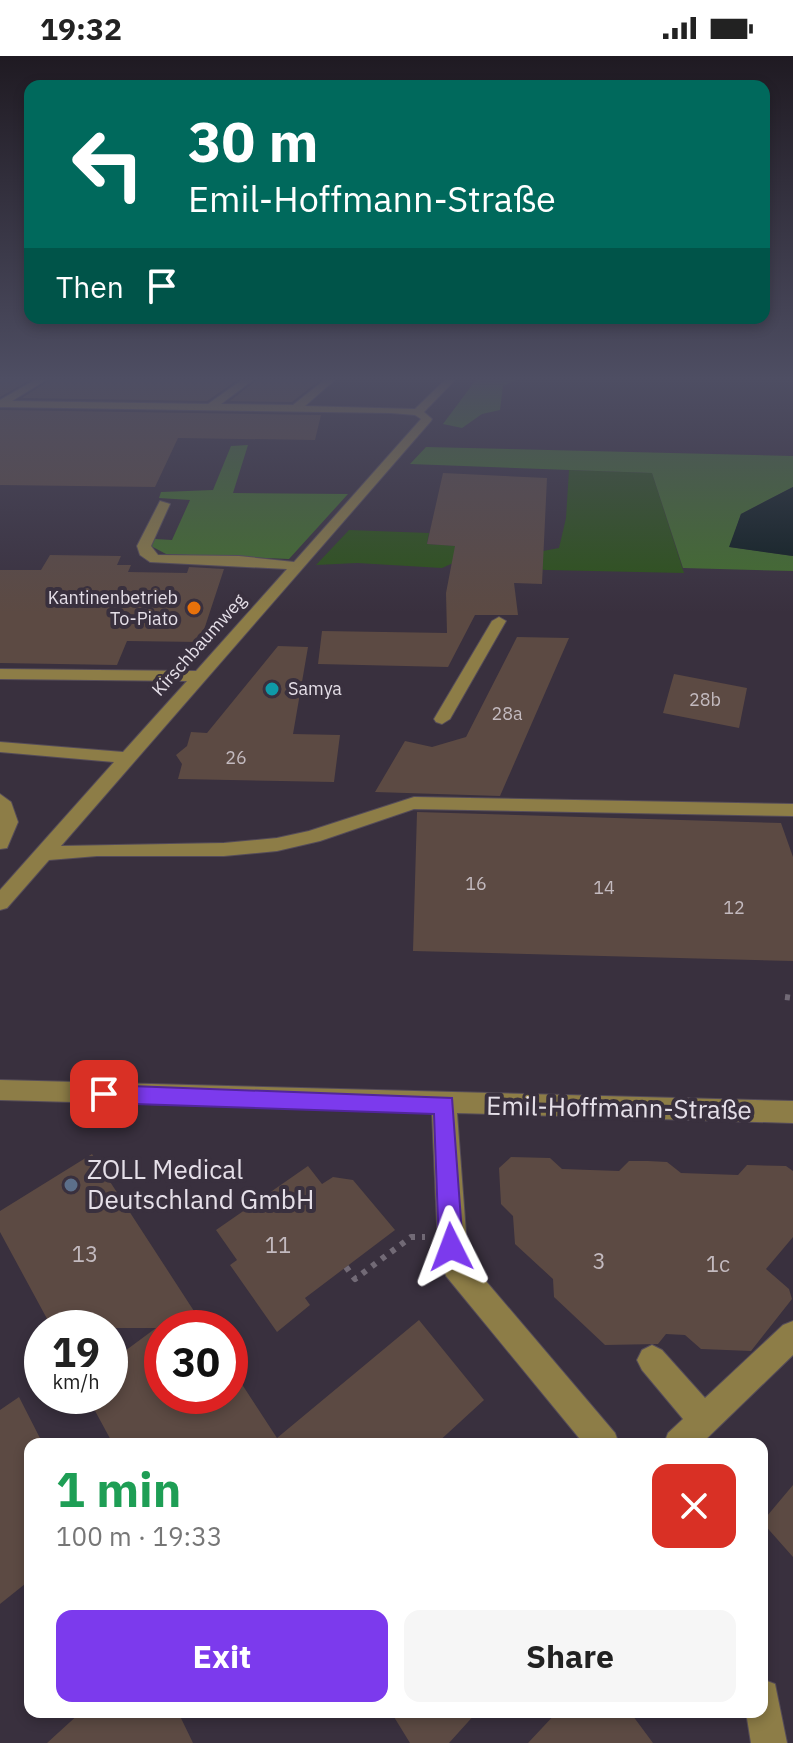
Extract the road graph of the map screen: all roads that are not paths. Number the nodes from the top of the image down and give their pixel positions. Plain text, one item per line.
1 (396, 456) edge
2 (164, 504) dead end
3 (297, 566) junction
4 (499, 621) dead end
5 (0, 674) edge
6 (198, 676) junction
7 (442, 719) dead end
8 (0, 747) edge
9 (127, 758) junction
10 (0, 800) edge
11 (793, 810) edge
12 (0, 843) edge
13 (47, 854) junction
14 (0, 903) edge
15 (0, 1090) edge
16 (444, 1104) junction
17 (793, 1112) edge
18 (793, 1335) edge
19 (652, 1360) dead end
20 (704, 1420) junction
21 (599, 1438) edge
22 (685, 1438) edge
23 (765, 1718) edge
24 (769, 1743) edge

1 - 3 street, Kirschbaumweg
2 - 3 street
3 - 6 street, Kirschbaumweg
4 - 7 street
5 - 6 street
6 - 9 street, Kirschbaumweg
8 - 9 street
9 - 13 street, Kirschbaumweg
10 - 12 street
11 - 13 street
13 - 14 street, Kirschbaumweg
15 - 16 street, Emil-Hoffmann-Straße
16 - 17 street, Emil-Hoffmann-Straße
16 - 21 street
18 - 20 street
19 - 20 street
20 - 22 street
23 - 24 street

